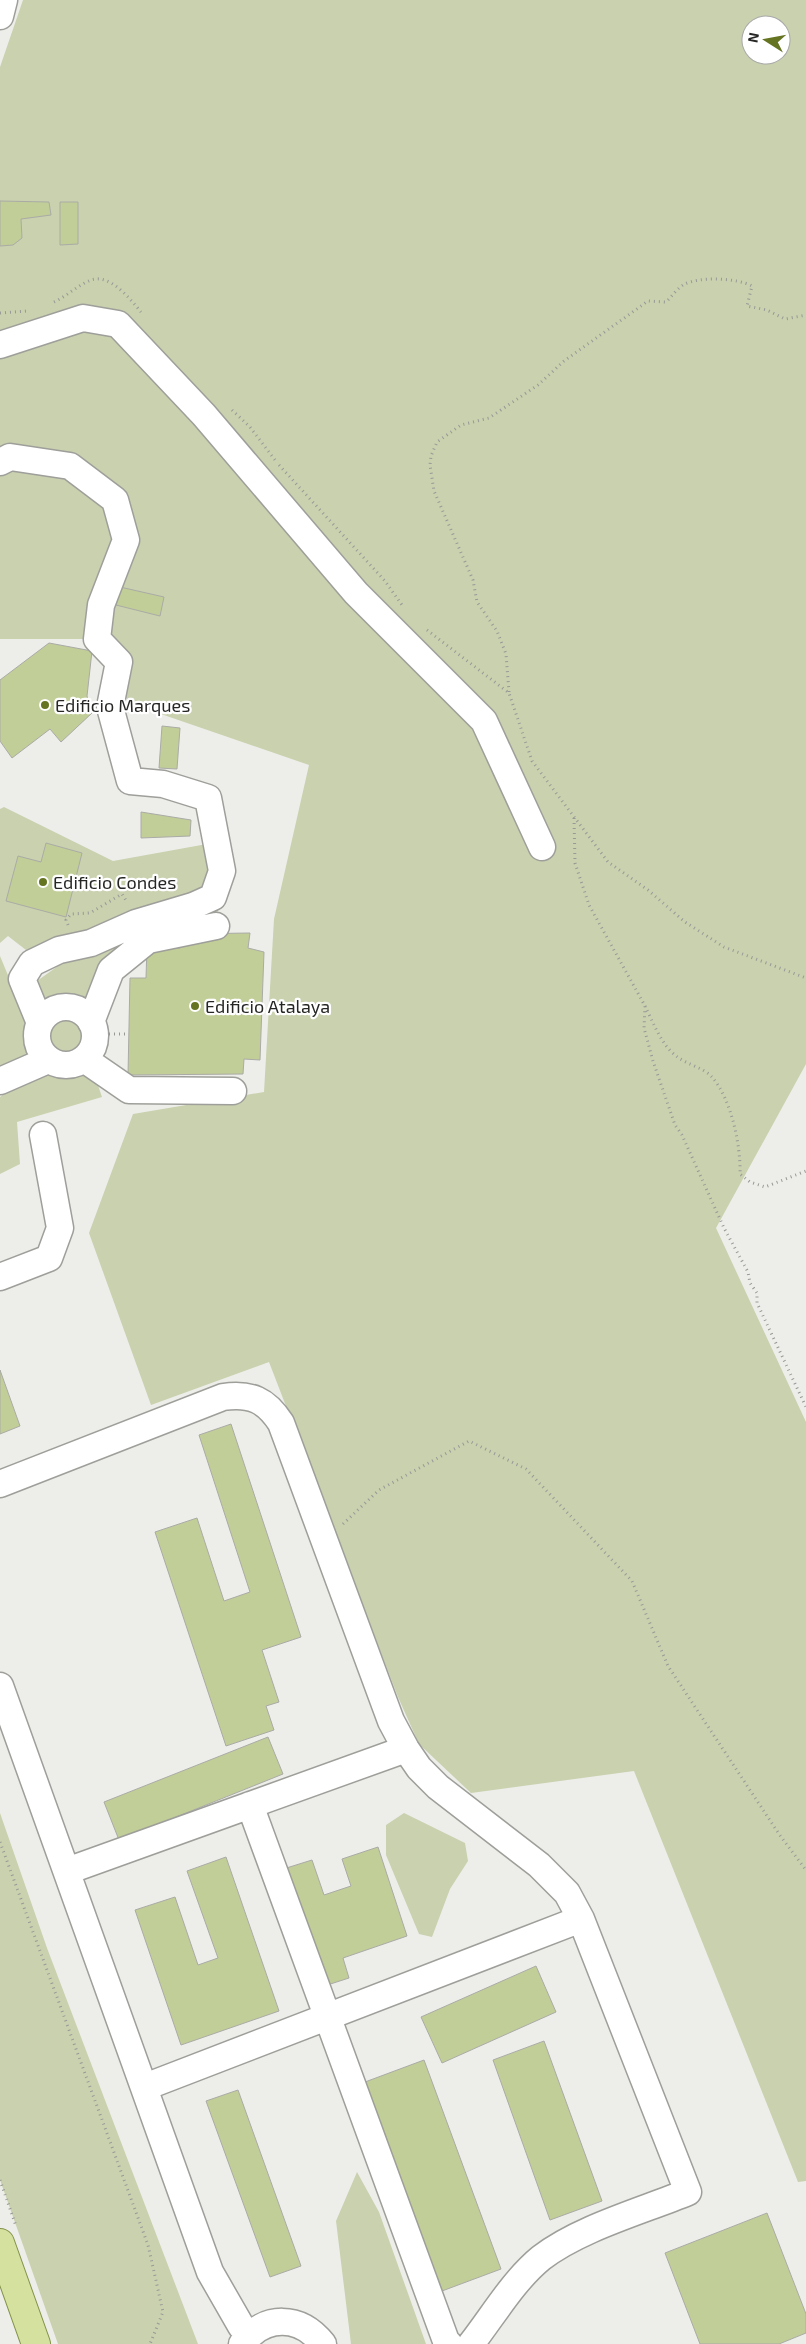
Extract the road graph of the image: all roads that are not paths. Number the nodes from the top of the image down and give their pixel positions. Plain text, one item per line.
1 (4, 0) edge
2 (0, 16) edge
3 (0, 345) edge
4 (0, 462) edge
5 (542, 847) dead end
6 (216, 926) dead end
7 (91, 1022) junction
8 (40, 1023) junction
9 (84, 1059) junction
10 (48, 1060) junction
11 (0, 1081) edge
12 (233, 1091) dead end
13 (44, 1135) dead end
14 (0, 1277) edge
15 (0, 1484) edge
16 (0, 1686) edge
17 (406, 1749) junction
18 (250, 1805) junction
19 (67, 1871) junction
20 (581, 1919) junction
21 (328, 2018) junction
22 (144, 2087) junction
23 (0, 2244) edge
24 (246, 2340) edge
25 (36, 2344) edge
26 (323, 2344) edge
27 (449, 2344) edge
28 (471, 2344) edge

1 - 2 street
3 - 5 street
4 - 8 street
6 - 7 street
7 - 8 street
7 - 9 street
8 - 10 street
9 - 10 street
9 - 12 street
10 - 11 street
13 - 14 street
15 - 17 street
16 - 19 street
17 - 18 street
17 - 20 street
18 - 19 street
18 - 21 street
19 - 22 street
20 - 21 street
20 - 28 street
21 - 22 street
21 - 27 street
22 - 24 street
23 - 25 main road
24 - 26 street

